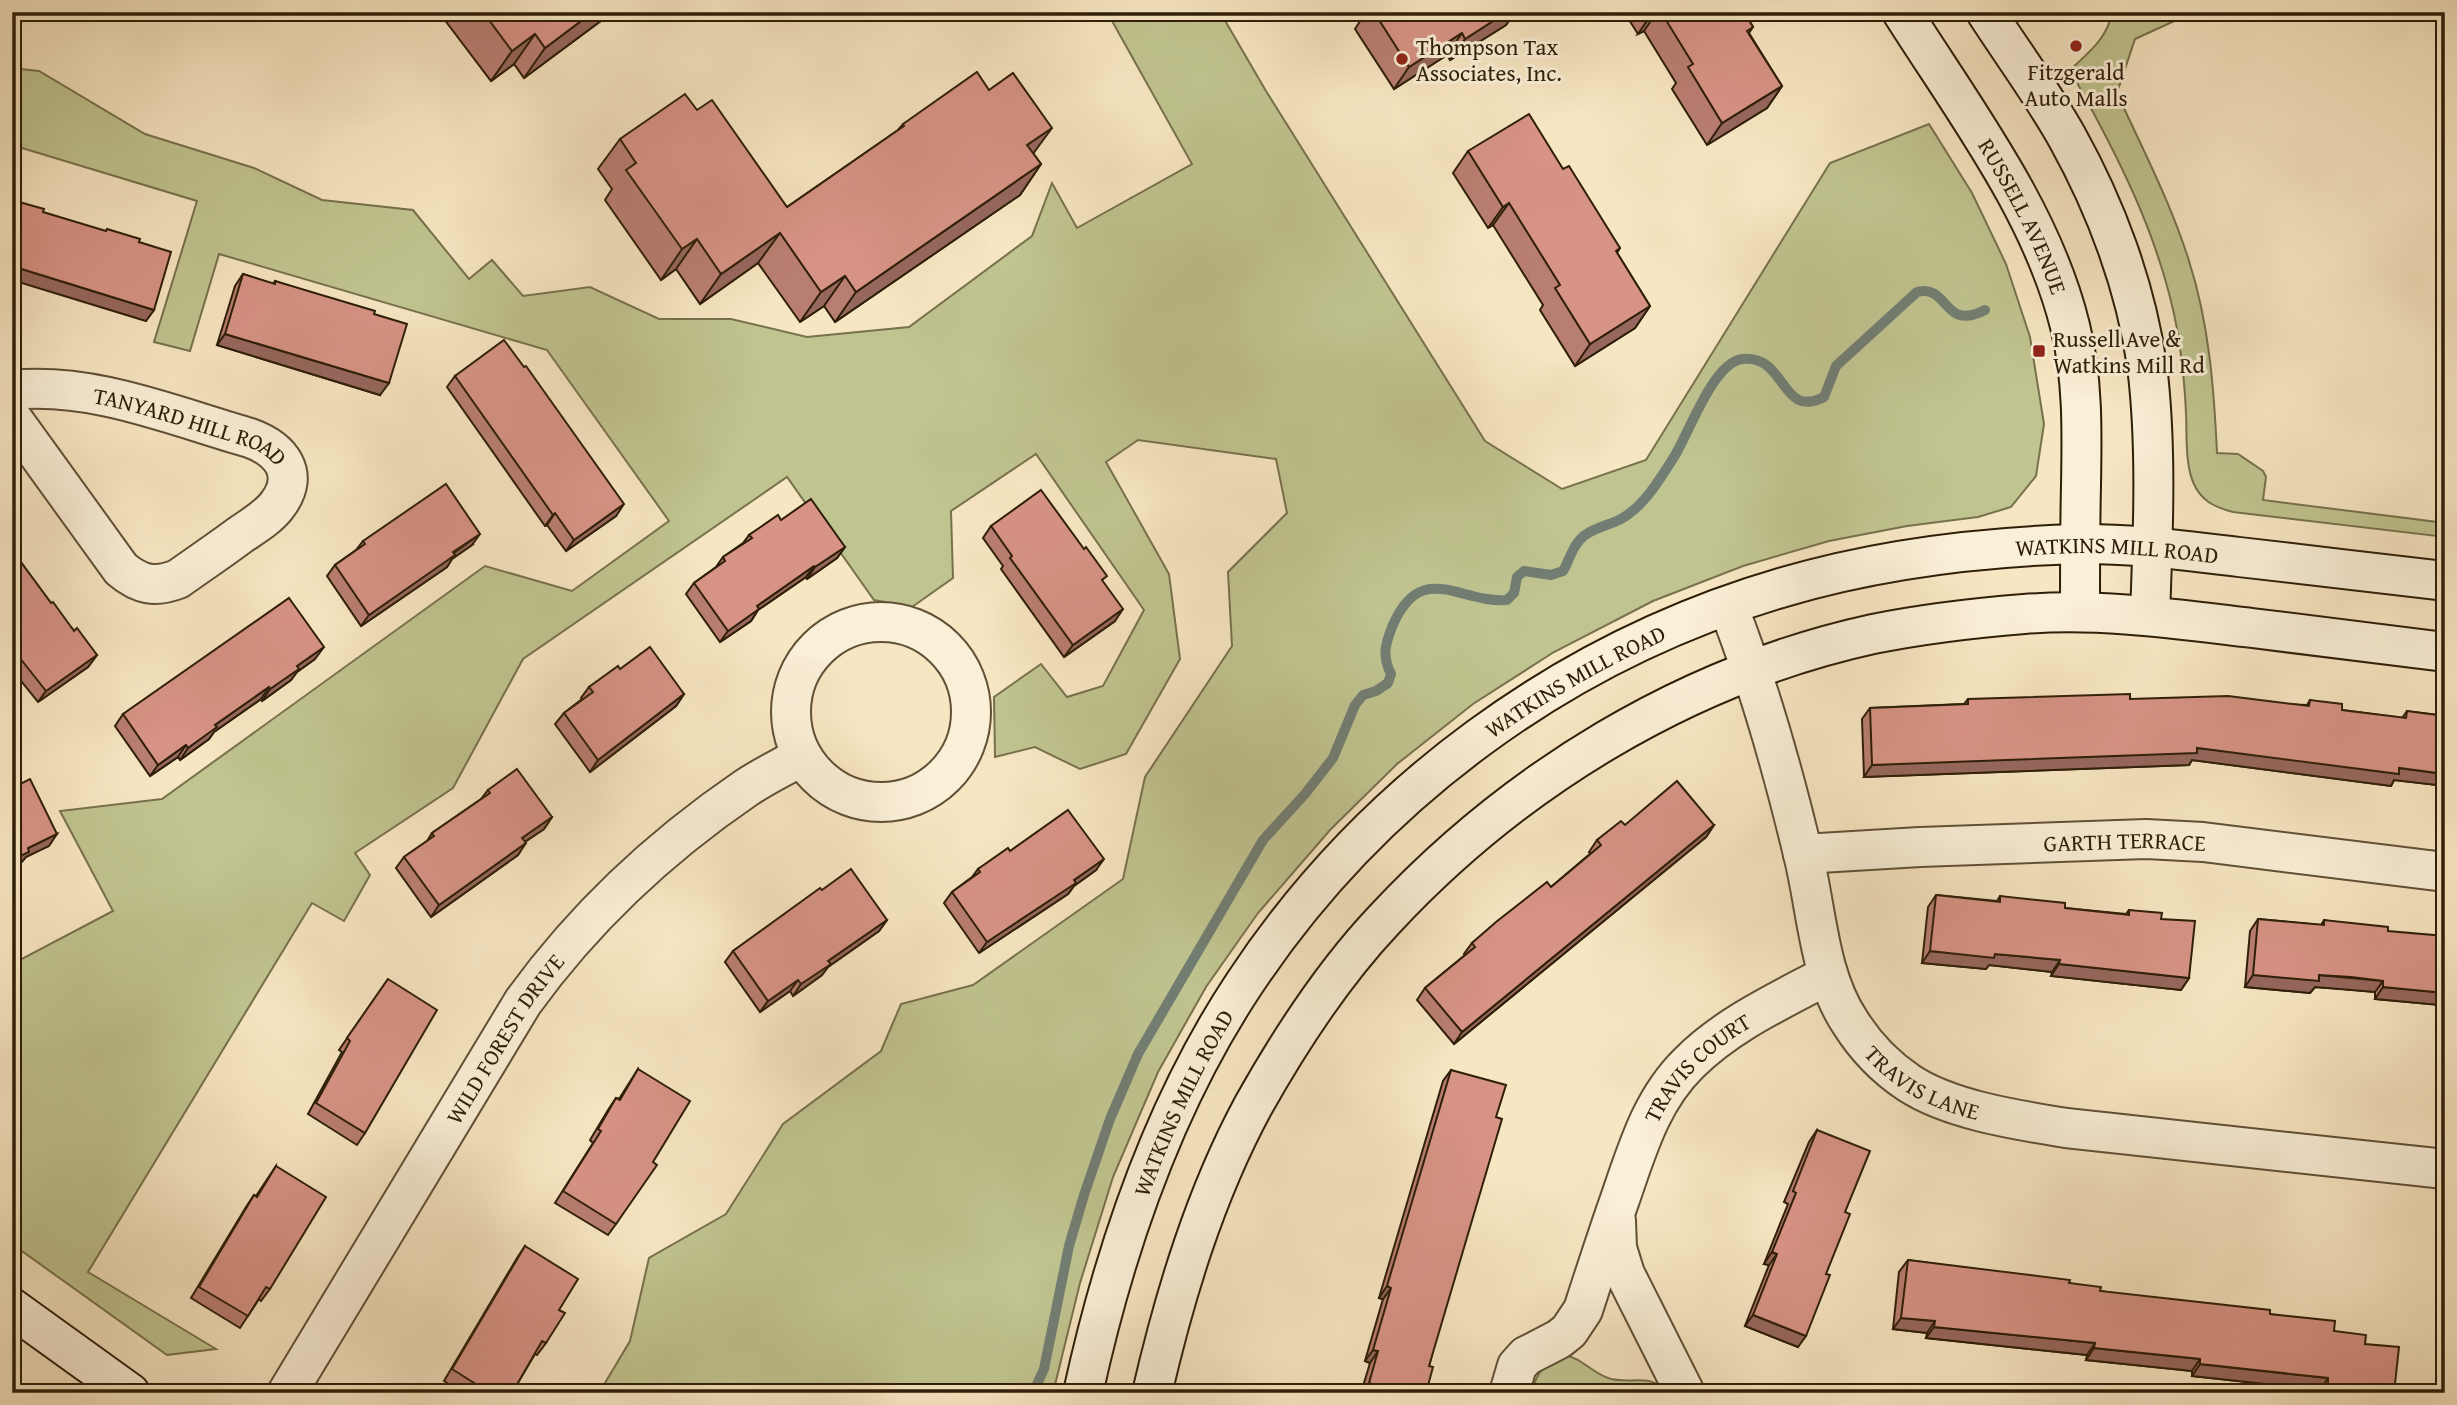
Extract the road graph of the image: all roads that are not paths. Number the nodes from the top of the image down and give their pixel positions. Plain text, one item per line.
1 (1902, 12) edge
2 (1986, 12) edge
3 (12, 390) edge
4 (12, 418) edge
5 (2080, 544) junction
6 (2152, 547) junction
7 (2445, 581) edge
8 (1728, 606) junction
9 (2080, 612) junction
10 (2150, 615) junction
11 (2445, 652) edge
12 (1753, 671) junction
13 (802, 756) junction
14 (1803, 854) junction
15 (2445, 872) edge
16 (1828, 975) junction
17 (2445, 1169) edge
18 (1618, 1203) junction
19 (12, 1308) edge
20 (131, 1393) edge
21 (287, 1393) edge
22 (1083, 1393) edge
23 (1152, 1393) edge
24 (1509, 1393) edge
25 (1685, 1393) edge

1 - 5 street, RUSSELL AVENUE
2 - 6 street
3 - 4 street, TANYARD HILL ROAD
5 - 6 street, WATKINS MILL ROAD
5 - 8 street, WATKINS MILL ROAD
5 - 9 street, RUSSELL AVENUE
6 - 7 street, WATKINS MILL ROAD
6 - 10 street
8 - 12 street, TRAVIS LANE
8 - 22 street, WATKINS MILL ROAD
9 - 10 street
9 - 12 street
10 - 11 street
12 - 14 street, TRAVIS LANE
12 - 23 street
13 - 13 street
13 - 21 street, WILD FOREST DRIVE
14 - 15 street, GARTH TERRACE
14 - 16 street, TRAVIS LANE
16 - 17 street, TRAVIS LANE
16 - 18 street, TRAVIS COURT
18 - 24 street, TRAVIS COURT
18 - 25 street, TRAVIS COURT
19 - 20 street

